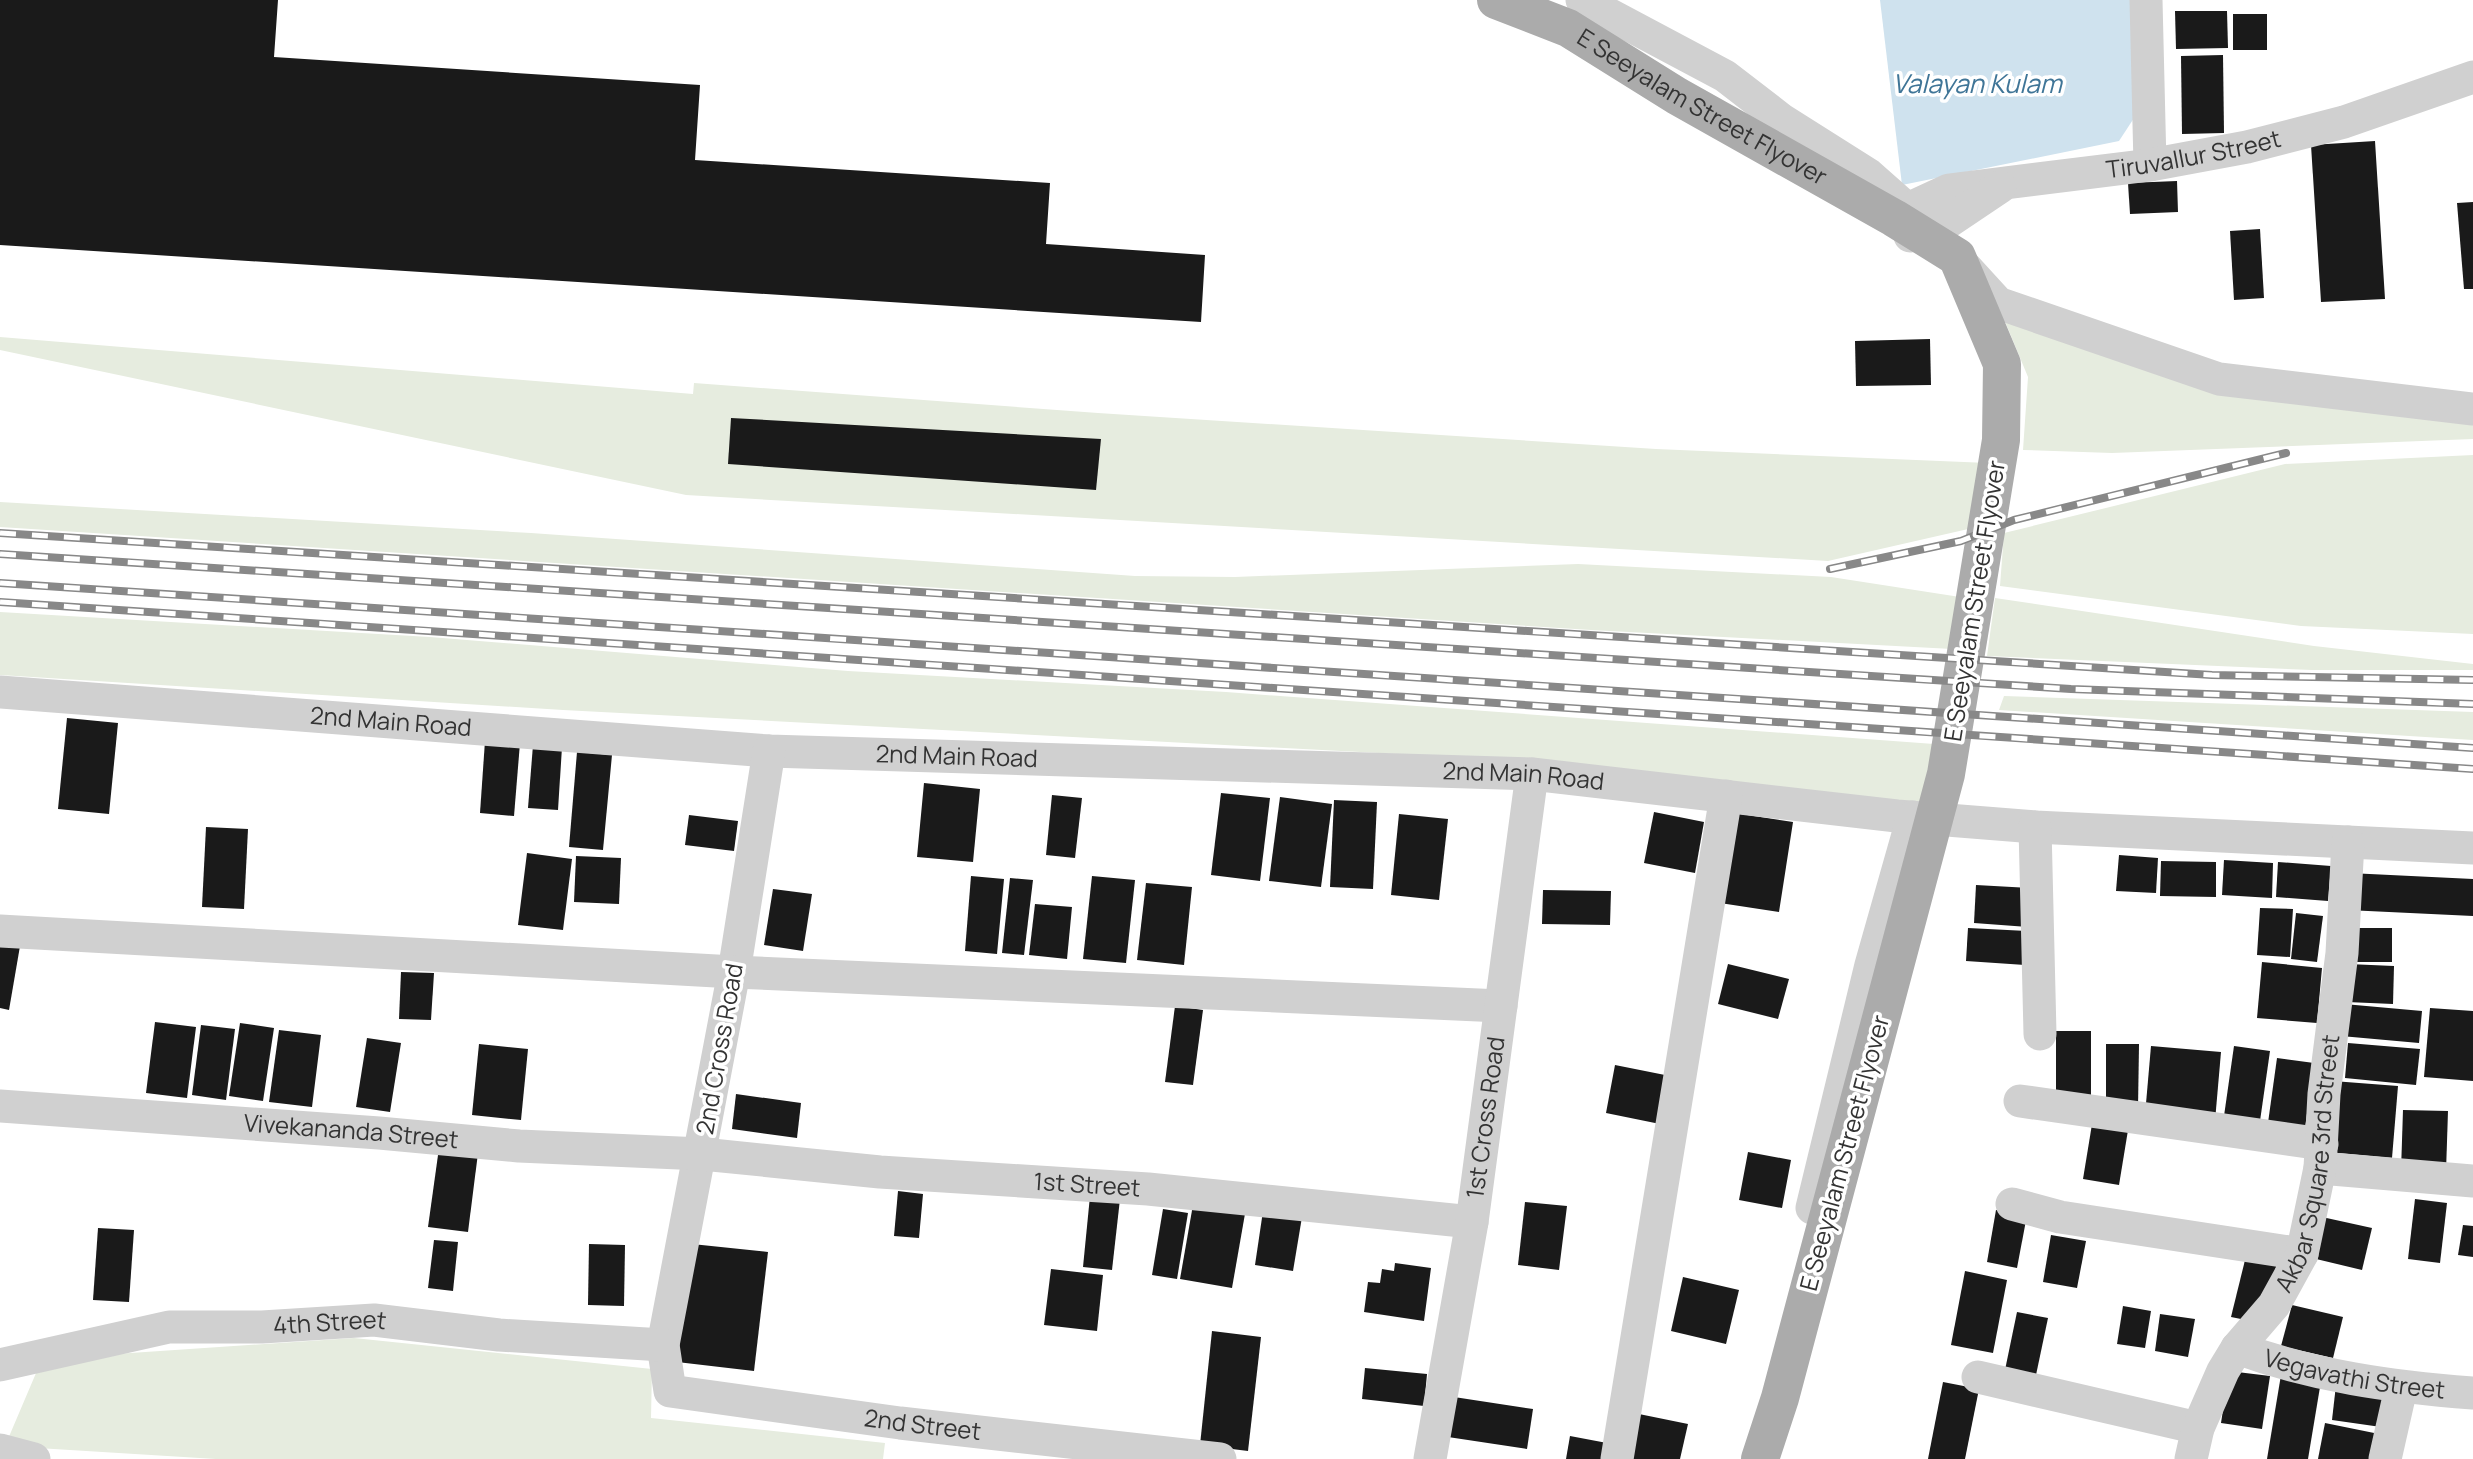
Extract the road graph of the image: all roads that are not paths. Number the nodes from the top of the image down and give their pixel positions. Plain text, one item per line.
1 (1496, 0) edge
2 (1581, 0) edge
3 (2146, 0) edge
4 (2473, 77) edge
5 (1782, 120) junction
6 (2150, 165) junction
7 (2011, 180) junction
8 (1910, 208) junction
9 (1933, 232) junction
10 (2473, 409) edge
11 (0, 692) edge
12 (769, 751) junction
13 (1532, 774) junction
14 (1726, 796) junction
15 (1913, 817) junction
16 (2035, 827) junction
17 (2348, 842) junction
18 (2473, 848) edge
19 (0, 931) edge
20 (734, 972) junction
21 (1501, 1006) junction
22 (2040, 1034) dead end
23 (1849, 1054) junction
24 (2020, 1101) dead end
25 (0, 1107) edge
26 (702, 1153) junction
27 (2321, 1156) junction
28 (2473, 1181) edge
29 (2012, 1204) dead end
30 (1472, 1222) junction
31 (2302, 1254) junction
32 (663, 1345) junction
33 (2237, 1348) junction
34 (0, 1365) edge
35 (1978, 1377) dead end
36 (2401, 1388) junction
37 (2473, 1393) edge
38 (2195, 1443) edge
39 (0, 1450) edge
40 (34, 1459) edge
41 (1220, 1459) edge
42 (1430, 1459) edge
43 (1617, 1459) edge
44 (1742, 1459) edge
45 (1760, 1459) edge
46 (1776, 1459) edge
47 (2385, 1459) edge

1 - 45 main road, E Seeyalam Street Flyover
2 - 5 street
3 - 6 street
4 - 6 street, Tiruvallur Street
5 - 8 street
5 - 9 street
6 - 7 street, Tiruvallur Street
7 - 8 street, Tiruvallur Street
7 - 9 street
8 - 9 street
9 - 10 street
11 - 12 street, 2nd Main Road
12 - 13 street, 2nd Main Road
12 - 20 street, 2nd Cross Road
13 - 14 street, 2nd Main Road
13 - 21 street, 1st Cross Road
14 - 15 street, 2nd Main Road
14 - 43 street
15 - 16 street
15 - 23 street
16 - 17 street
16 - 22 street
17 - 18 street
17 - 27 street, Akbar Square 3rd Street
19 - 20 street
20 - 21 street
20 - 26 street, 2nd Cross Road
21 - 30 street, 1st Cross Road
23 - 44 street
23 - 46 street
24 - 27 street
25 - 26 street, Vivekananda Street
26 - 30 street, 1st Street
26 - 32 street, 2nd Cross Road
27 - 28 street
27 - 31 street, Akbar Square 3rd Street
29 - 31 street
30 - 42 street, 1st Cross Road
31 - 33 street, Akbar Square 3rd Street
32 - 34 street, 4th Street
32 - 41 street, 2nd Street
33 - 36 street, Vegavathi Street
33 - 38 street, Akbar Square 3rd Street
35 - 38 street
36 - 37 street, Vegavathi Street
36 - 47 street
39 - 40 street

